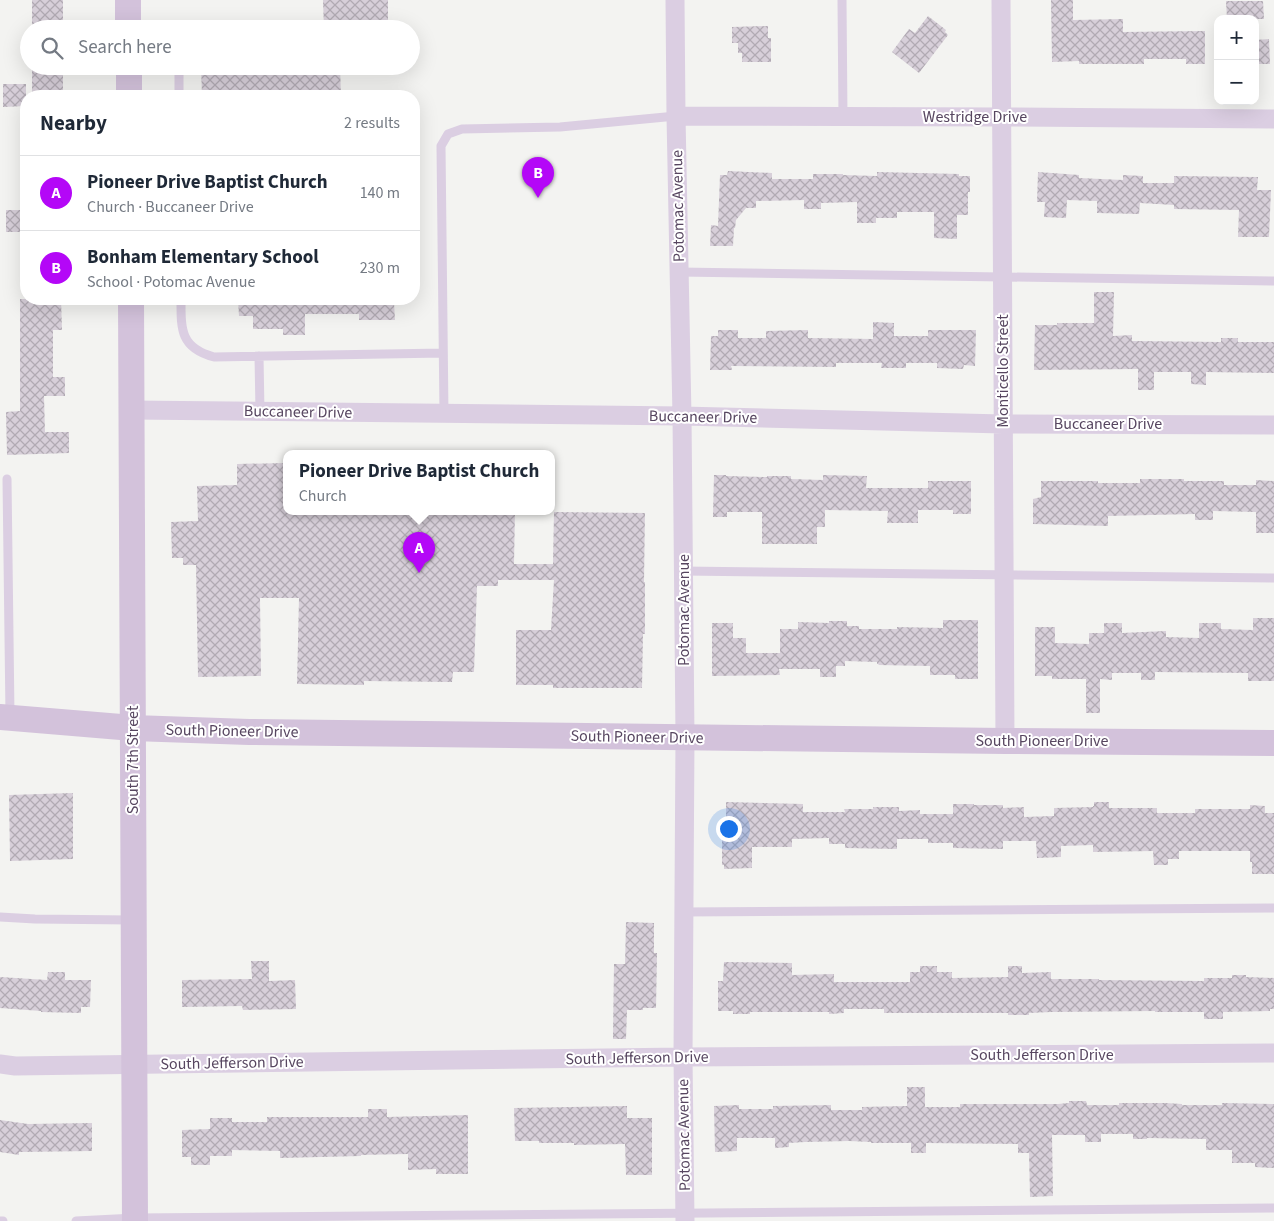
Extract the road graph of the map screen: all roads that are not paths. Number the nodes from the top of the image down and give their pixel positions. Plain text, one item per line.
1 (128, 0) edge
2 (675, 0) edge
3 (842, 0) edge
4 (1001, 0) edge
5 (128, 20) edge
6 (129, 75) edge
7 (179, 75) edge
8 (129, 90) edge
9 (179, 90) edge
10 (676, 116) junction
11 (843, 116) junction
12 (1002, 117) junction
13 (1274, 120) edge
14 (679, 272) junction
15 (1002, 277) junction
16 (1274, 281) edge
17 (131, 305) edge
18 (181, 305) edge
19 (443, 353) junction
20 (259, 356) junction
21 (132, 410) junction
22 (260, 412) junction
23 (444, 414) junction
24 (682, 416) junction
25 (1003, 424) junction
26 (1274, 425) edge
27 (8, 479) dead end
28 (684, 571) junction
29 (1004, 575) junction
30 (1274, 578) edge
31 (5, 718) edge
32 (133, 728) junction
33 (685, 737) junction
34 (1006, 741) junction
35 (1274, 743) edge
36 (1274, 908) edge
37 (684, 912) junction
38 (0, 916) edge
39 (134, 920) junction
40 (1274, 1053) edge
41 (683, 1058) junction
42 (0, 1064) edge
43 (134, 1065) junction
44 (1274, 1208) edge
45 (685, 1217) edge
46 (135, 1220) edge
47 (76, 1221) edge

1 - 5 street
2 - 10 street, Potomac Avenue
3 - 11 lane
4 - 12 street, Monticello Street
6 - 8 street
7 - 9 lane
10 - 11 street, Westridge Drive
10 - 14 street, Potomac Avenue
10 - 19 lane
11 - 12 street, Westridge Drive
12 - 13 street, Westridge Drive
12 - 15 street, Monticello Street
14 - 15 lane
14 - 24 street, Potomac Avenue
15 - 16 lane
15 - 25 street, Monticello Street
17 - 21 street, South 7th Street
18 - 20 lane
19 - 20 lane
19 - 23 lane
20 - 22 lane
21 - 22 street, Buccaneer Drive
21 - 32 street, South 7th Street
22 - 23 street, Buccaneer Drive
23 - 24 street, Buccaneer Drive
24 - 25 street, Buccaneer Drive
24 - 28 street, Potomac Avenue
25 - 26 street, Buccaneer Drive
25 - 29 street, Monticello Street
27 - 31 lane
28 - 29 lane
28 - 33 street, Potomac Avenue
29 - 30 lane
29 - 34 street, Monticello Street
31 - 32 street, South Pioneer Drive
32 - 33 street, South Pioneer Drive
32 - 39 street, South 7th Street
33 - 34 street, South Pioneer Drive
33 - 37 street, Potomac Avenue
34 - 35 street, South Pioneer Drive
36 - 37 lane
37 - 41 street, Potomac Avenue
38 - 39 lane
39 - 43 street, South 7th Street
40 - 41 street, South Jefferson Drive
41 - 43 street, South Jefferson Drive
41 - 45 street, Potomac Avenue
42 - 43 street, South Jefferson Drive
43 - 46 street, South 7th Street
44 - 45 lane
45 - 46 lane
46 - 47 lane

